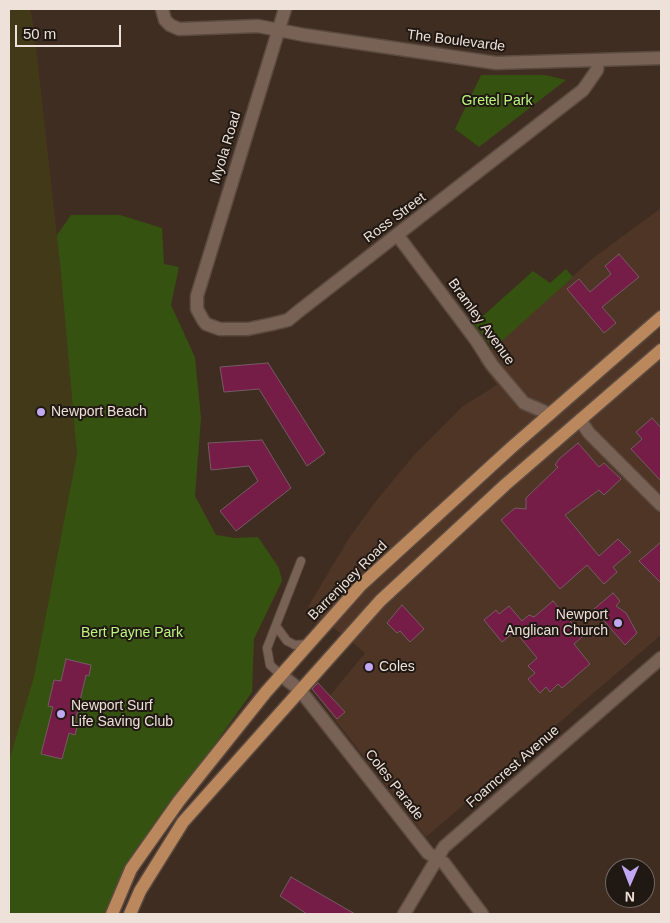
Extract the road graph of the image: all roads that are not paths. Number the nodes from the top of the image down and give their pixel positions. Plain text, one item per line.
1 (162, 9) edge
2 (285, 9) edge
3 (279, 30) junction
4 (661, 58) edge
5 (598, 61) junction
6 (398, 236) junction
7 (197, 296) joint
8 (661, 317) edge
9 (661, 350) edge
10 (550, 414) junction
11 (580, 420) junction
12 (661, 506) edge
13 (301, 561) dead end
14 (276, 626) junction
15 (307, 644) junction
16 (661, 658) edge
17 (281, 675) junction
18 (300, 690) junction
19 (435, 860) junction
20 (112, 914) edge
21 (130, 914) edge
22 (404, 914) edge
23 (482, 914) edge

1 - 3 street, The Boulevarde
2 - 3 street, Myola Road
3 - 5 street, The Boulevarde
3 - 7 street, Myola Road
4 - 5 street, The Boulevarde
5 - 6 street, Ross Street
6 - 7 street, Ross Street
6 - 10 street, Bramley Avenue
8 - 10 main road, Barrenjoey Road
9 - 11 main road
10 - 15 main road, Barrenjoey Road
11 - 12 street
11 - 18 main road
13 - 14 lane
14 - 15 lane
14 - 17 lane
15 - 17 main road, Barrenjoey Road
16 - 19 street, Foamcrest Avenue
17 - 18 street, Coles Parade
17 - 20 main road, Barrenjoey Road
18 - 19 street, Coles Parade
18 - 21 main road
19 - 22 street, Foamcrest Avenue
19 - 23 street, Coles Parade

